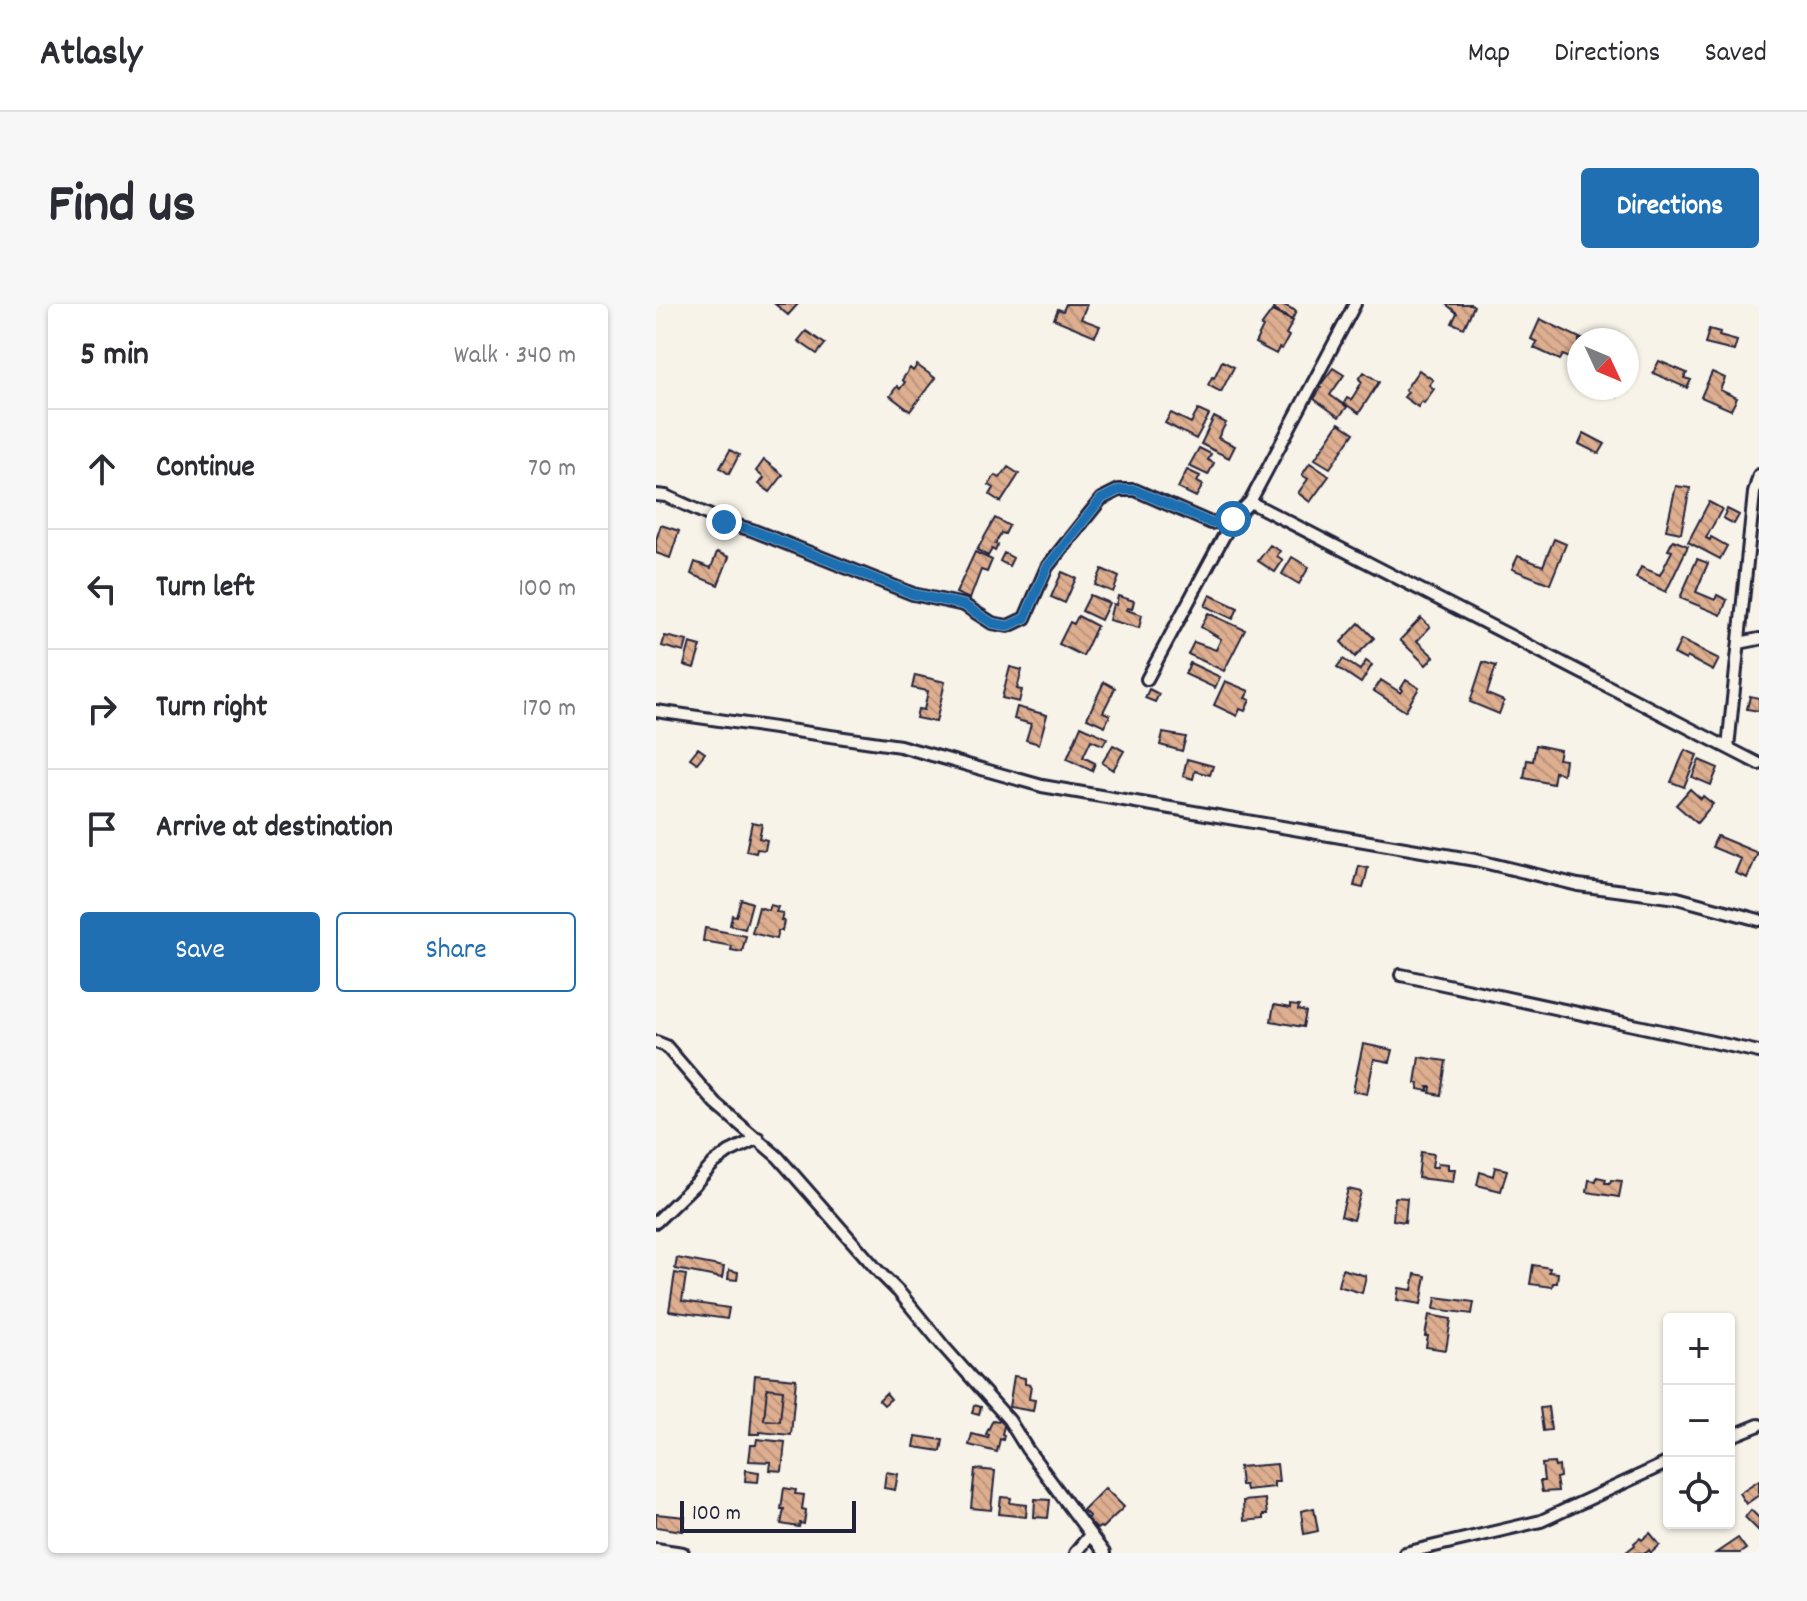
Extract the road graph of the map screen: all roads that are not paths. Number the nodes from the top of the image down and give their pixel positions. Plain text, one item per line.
1 (1355, 304) edge
2 (1759, 475) edge
3 (656, 495) edge
4 (1250, 502) junction
5 (1233, 519) junction
6 (1759, 639) edge
7 (1739, 643) junction
8 (1147, 679) dead end
9 (656, 711) edge
10 (1728, 748) junction
11 (1759, 764) edge
12 (1759, 920) edge
13 (1401, 975) dead end
14 (656, 1042) edge
15 (1759, 1052) edge
16 (758, 1138) junction
17 (656, 1222) edge
18 (1759, 1425) edge
19 (1735, 1435) edge
20 (1663, 1465) edge
21 (1090, 1535) junction
22 (656, 1549) edge
23 (683, 1553) edge
24 (1075, 1553) edge
25 (1104, 1553) edge
26 (1405, 1553) edge

1 - 4 street
2 - 7 street
3 - 5 street
4 - 5 street
4 - 10 street
5 - 8 street
6 - 7 street
7 - 10 street
9 - 12 street
10 - 11 street
13 - 15 street
14 - 16 street
16 - 17 street
16 - 21 street
18 - 19 street
20 - 26 street
21 - 24 street
21 - 25 street
22 - 23 street

